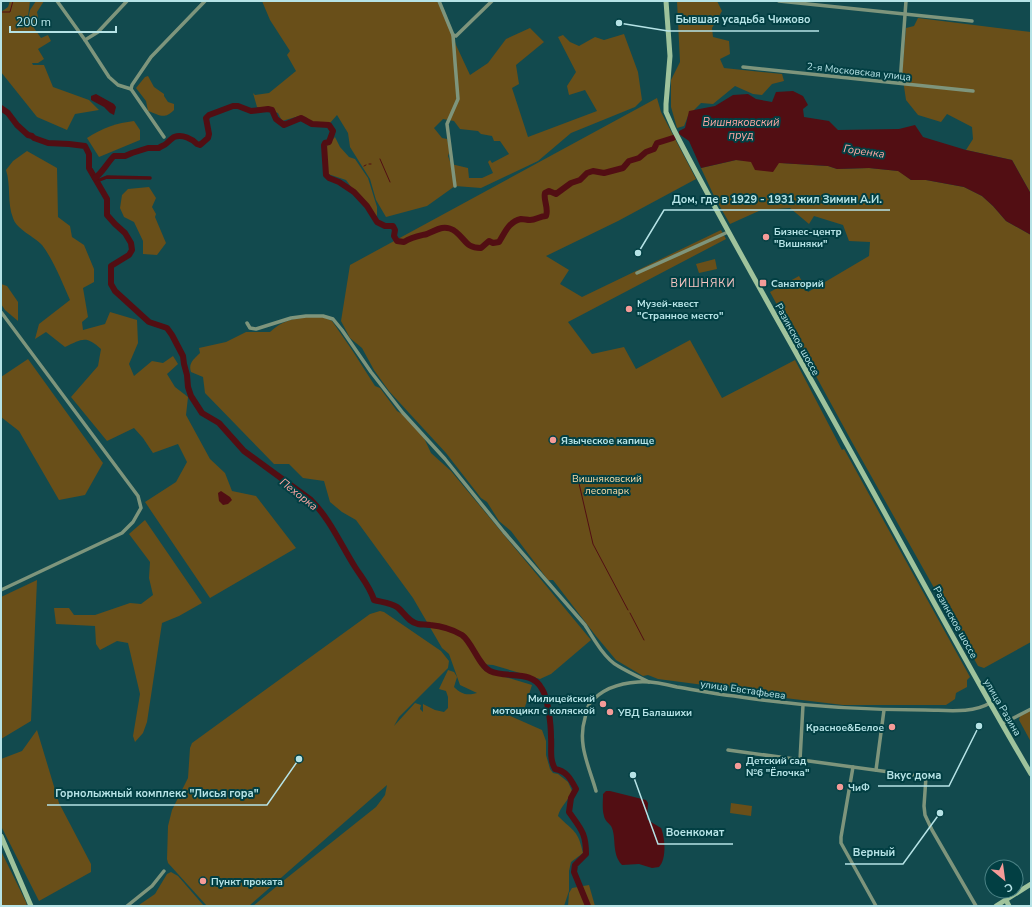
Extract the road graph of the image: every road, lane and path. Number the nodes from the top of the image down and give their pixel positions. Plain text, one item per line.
1 (57, 1) edge
2 (126, 1) edge
3 (205, 1) edge
4 (439, 1) edge
5 (492, 1) edge
6 (666, 1) edge
7 (779, 1) edge
8 (906, 1) edge
9 (905, 14) junction
10 (972, 21) dead end
11 (453, 35) junction
12 (86, 40) junction
13 (743, 67) dead end
14 (900, 84) junction
15 (131, 89) junction
16 (973, 91) dead end
17 (164, 137) dead end
18 (455, 186) dead end
19 (728, 232) junction
20 (637, 273) dead end
21 (1, 312) edge
22 (247, 323) dead end
23 (1, 590) edge
24 (972, 670) joint
25 (649, 682) junction
26 (990, 703) junction
27 (802, 705) junction
28 (1031, 709) edge
29 (884, 710) junction
30 (1002, 724) junction
31 (728, 750) dead end
32 (800, 760) junction
33 (853, 767) junction
34 (876, 770) junction
35 (1031, 774) edge
36 (596, 791) dead end
37 (1, 836) edge
38 (164, 871) dead end
39 (1031, 884) edge
40 (1004, 902) edge
41 (31, 906) edge
42 (127, 906) edge
43 (876, 906) edge
44 (976, 906) edge
45 (996, 906) edge
46 (1009, 906) edge

1 - 12 street
2 - 12 street
3 - 15 street
4 - 11 street
5 - 11 street
6 - 19 main road, Разинское шоссе
7 - 9 street
8 - 9 street
9 - 10 street
9 - 14 street
11 - 18 street
12 - 15 street
13 - 14 street, 2-я Московская улица
14 - 16 street, 2-я Московская улица
15 - 17 street
19 - 20 street
19 - 24 main road, Разинское шоссе
21 - 23 street
22 - 25 street
24 - 26 main road, улица Разина
25 - 27 street, улица Евстафьева
25 - 36 street, улица Евстафьева
26 - 29 street, улица Евстафьева
26 - 30 main road, улица Разина
27 - 29 street, улица Евстафьева
27 - 32 street
28 - 30 street
29 - 34 street
30 - 35 main road, улица Разина
31 - 32 street
32 - 33 street
33 - 34 street
33 - 43 street
34 - 44 street
37 - 41 main road
38 - 42 street
39 - 40 main road
40 - 45 main road
40 - 46 main road

